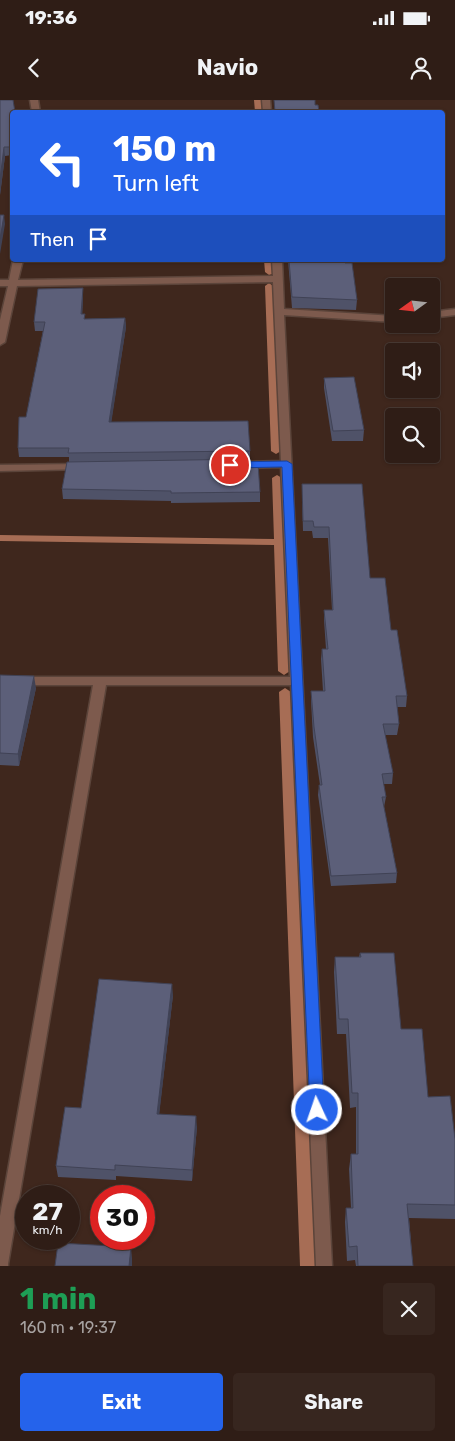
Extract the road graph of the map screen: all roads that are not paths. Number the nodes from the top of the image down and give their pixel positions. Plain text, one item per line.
1 (18, 262) edge
2 (277, 262) edge
3 (278, 279) junction
4 (0, 283) edge
5 (13, 283) junction
6 (455, 304) edge
7 (440, 306) edge
8 (280, 312) junction
9 (455, 312) edge
10 (440, 314) edge
11 (385, 318) edge
12 (0, 342) edge
13 (287, 464) junction
14 (228, 465) edge
15 (89, 467) edge
16 (0, 468) edge
17 (100, 681) junction
18 (297, 681) junction
19 (0, 682) edge
20 (0, 1264) edge
21 (324, 1266) edge

1 - 5 street
2 - 3 street
3 - 5 street
3 - 8 street
4 - 5 street
5 - 12 street
6 - 7 street
8 - 11 street
8 - 13 street
9 - 10 street
13 - 14 street
13 - 18 street
15 - 16 street
17 - 18 street
17 - 19 street
17 - 20 street
18 - 21 street

